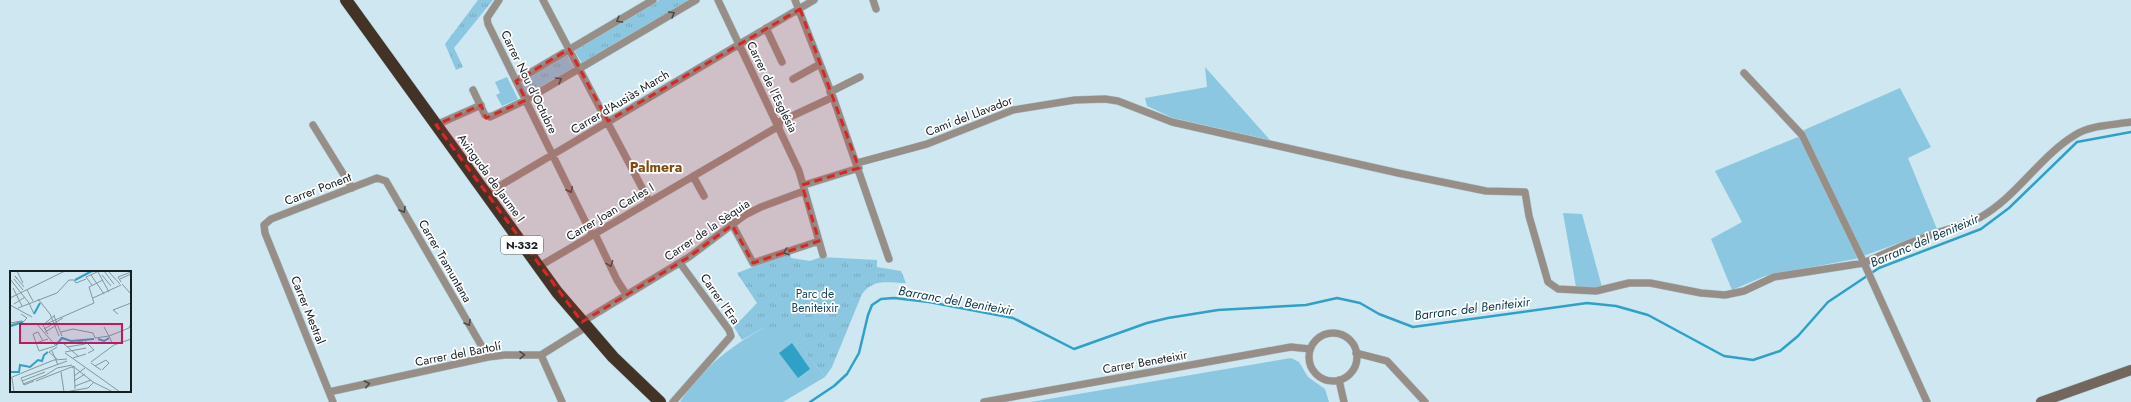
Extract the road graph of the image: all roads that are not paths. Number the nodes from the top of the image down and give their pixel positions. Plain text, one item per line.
1 (346, 0) edge
2 (500, 0) edge
3 (543, 0) edge
4 (652, 0) edge
5 (696, 0) edge
6 (718, 0) edge
7 (795, 0) edge
8 (814, 0) edge
9 (873, 0) edge
10 (800, 8) junction
11 (876, 8) dead end
12 (766, 28) junction
13 (739, 43) junction
14 (569, 49) junction
15 (782, 62) dead end
16 (820, 64) junction
17 (579, 68) junction
18 (1744, 73) dead end
19 (860, 78) dead end
20 (793, 79) dead end
21 (516, 81) junction
22 (473, 90) dead end
23 (832, 95) junction
24 (526, 100) junction
25 (481, 105) junction
26 (608, 121) junction
27 (2131, 122) edge
28 (778, 124) junction
29 (313, 125) dead end
30 (436, 125) junction
31 (553, 155) junction
32 (858, 165) junction
33 (693, 176) junction
34 (382, 178) joint
35 (352, 188) junction
36 (804, 188) junction
37 (486, 194) junction
38 (704, 196) dead end
39 (649, 201) junction
40 (732, 224) junction
41 (264, 225) joint
42 (594, 234) junction
43 (819, 241) junction
44 (823, 255) dead end
45 (889, 259) dead end
46 (680, 263) junction
47 (1865, 266) junction
48 (538, 267) junction
49 (626, 294) junction
50 (584, 325) junction
51 (1310, 349) junction
52 (1356, 353) junction
53 (541, 354) junction
54 (488, 358) junction
55 (2131, 370) edge
56 (1339, 380) junction
57 (329, 392) junction
58 (333, 402) edge
59 (562, 402) edge
60 (660, 402) edge
61 (673, 402) edge
62 (984, 402) edge
63 (1344, 402) edge
64 (1425, 402) edge
65 (1927, 402) edge
66 (2041, 402) edge

1 - 30 highway, Avinguda de Jaume I / N-332
2 - 21 street, Carrer Nou d'Octubre
3 - 14 street
4 -> 14 street
17 -> 5 street
6 - 13 street, Carrer de l'Església
7 - 10 street
8 - 10 street, Carrer d'Ausiàs March
9 - 11 street
10 - 12 street, Carrer d'Ausiàs March
10 - 16 street
12 - 13 street, Carrer d'Ausiàs March
12 - 15 street
13 - 26 street, Carrer d'Ausiàs March
13 - 28 street, Carrer de l'Església
14 - 17 street
14 - 21 street
16 - 20 street
16 - 23 street
24 -> 17 street
17 - 26 street
18 - 47 street
19 - 23 street, Carrer Joan Carles I
21 - 24 street, Carrer Nou d'Octubre
22 - 25 street
23 - 28 street, Carrer Joan Carles I
23 - 32 street
24 - 25 street
24 - 31 street, Carrer Nou d'Octubre
25 - 30 street
26 - 31 street, Carrer d'Ausiàs March
26 - 39 street
27 - 47 street
28 - 33 street, Carrer Joan Carles I
28 - 36 street, Carrer de l'Església
29 - 35 street
30 - 37 highway, Avinguda de Jaume I / N-332
31 - 37 street, Carrer d'Ausiàs March
31 -> 42 street, Carrer Nou d'Octubre
32 - 36 street, Carrer de la Sèquia
32 - 45 street
32 - 47 street, Camí del Llavador
33 - 38 street
33 - 39 street, Carrer Joan Carles I
34 - 35 street, Carrer Ponent
34 -> 54 street, Carrer Tramuntana
35 - 41 street, Carrer Ponent
36 - 40 street, Carrer de la Sèquia
36 - 43 street, Carrer de l'Església
37 - 48 highway, Avinguda de Jaume I / N-332
39 - 42 street, Carrer Joan Carles I
43 -> 40 street
40 - 46 street, Carrer de la Sèquia
41 - 57 street, Carrer Mestral
42 - 48 street, Carrer Joan Carles I
42 -> 49 street, Carrer Nou d'Octubre
43 - 44 street, Carrer de l'Església
46 - 49 street, Carrer de la Sèquia
46 - 61 street, Carrer l'Era
47 - 65 street
48 - 50 highway, Avinguda de Jaume I / N-332
49 - 50 street, Carrer de la Sèquia
50 - 53 street, Carrer del Bartolí
50 - 60 highway, Avinguda de Jaume I / N-332
51 - 52 street
51 - 56 street
51 - 62 street, Carrer Beneteixir
52 - 56 street
52 - 64 street
54 -> 53 street, Carrer del Bartolí
53 - 59 street
57 -> 54 street, Carrer del Bartolí
55 - 66 street
56 - 63 street
57 - 58 street, Carrer Mestral

